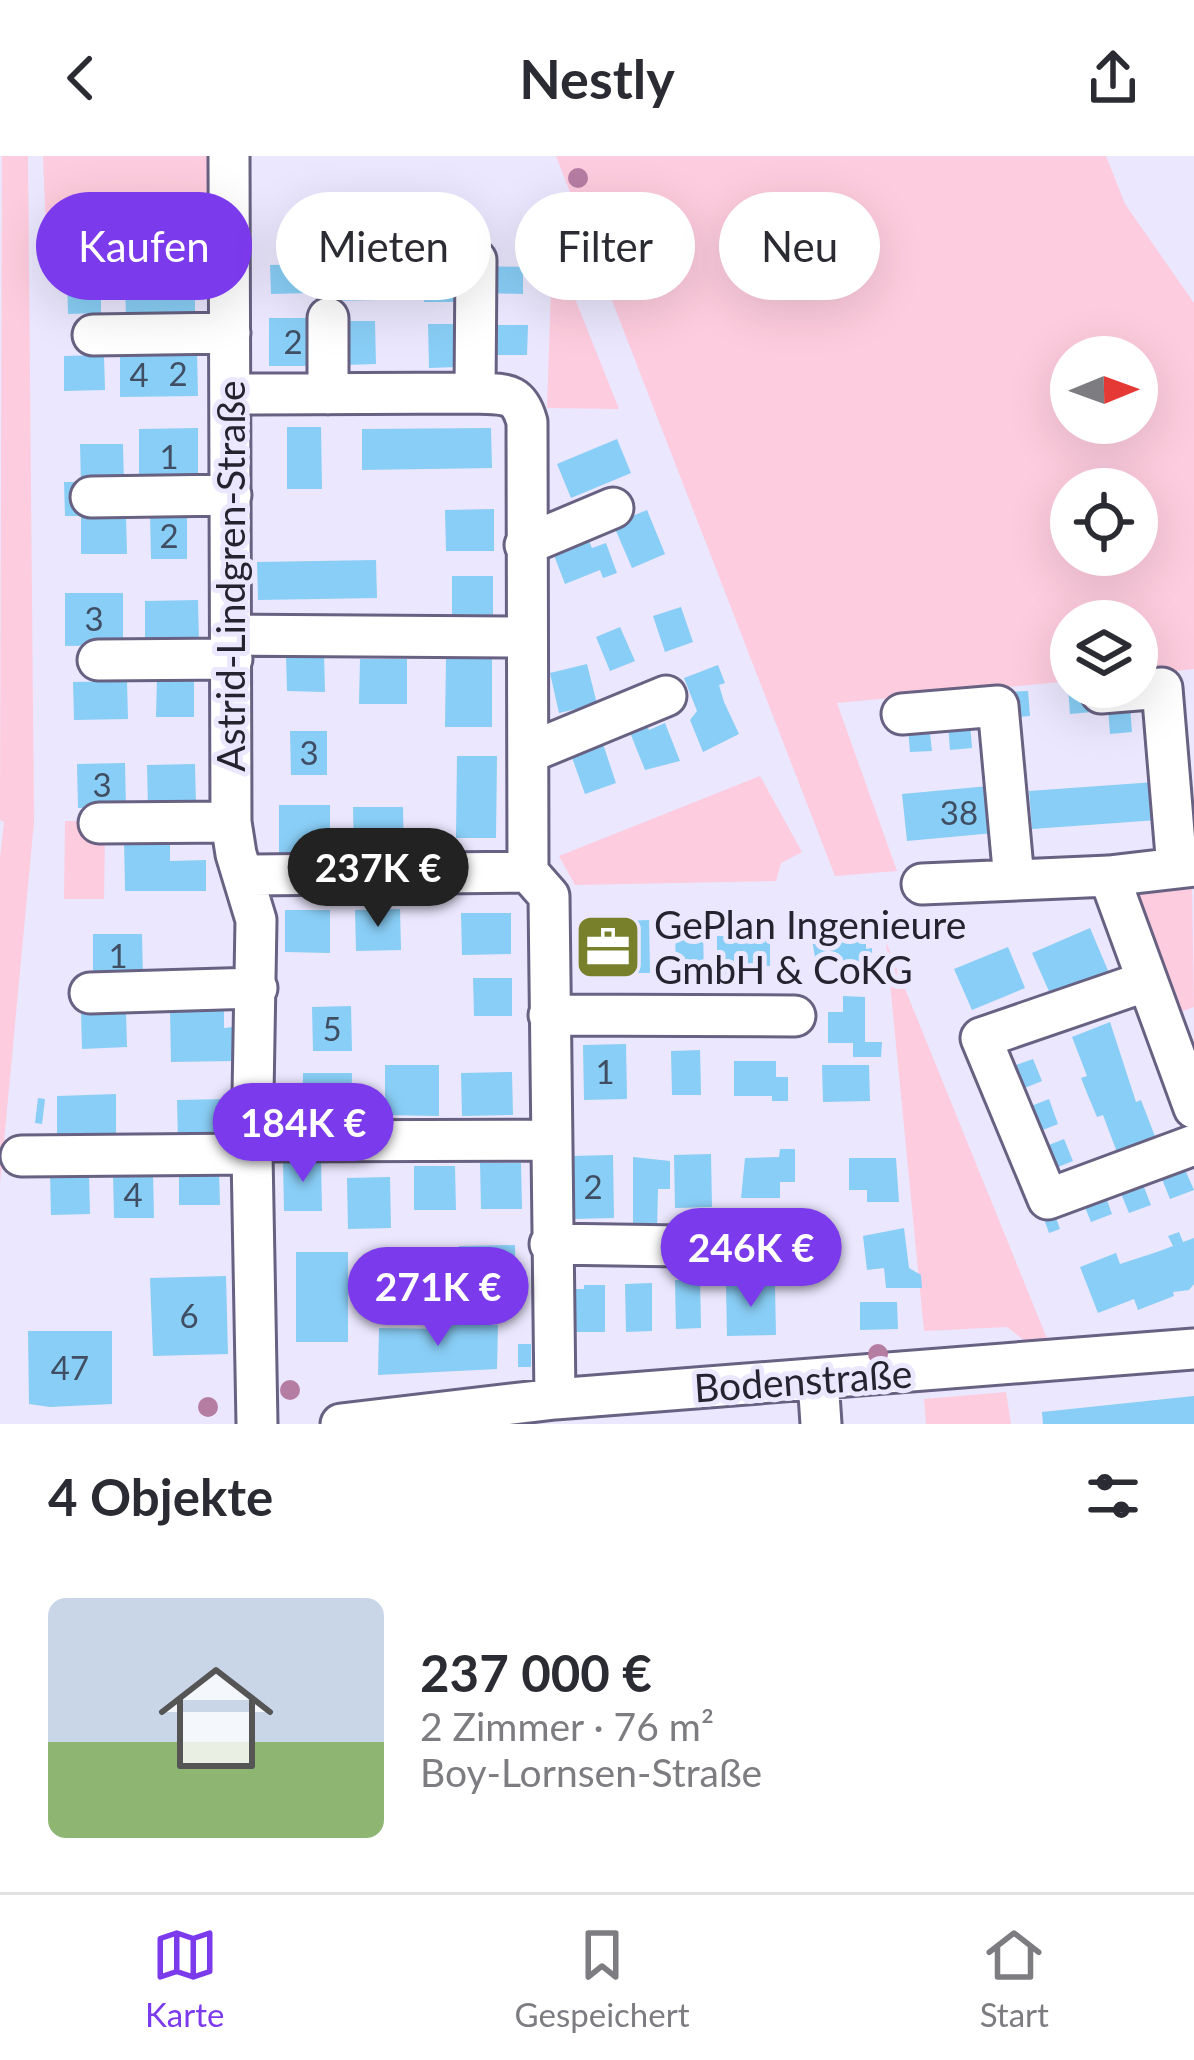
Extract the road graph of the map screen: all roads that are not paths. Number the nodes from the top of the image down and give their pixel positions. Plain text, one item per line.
1 (229, 156) edge
2 (476, 300) edge
3 (328, 317) dead end
4 (230, 333) junction
5 (93, 335) dead end
6 (475, 393) junction
7 (230, 394) junction
8 (328, 394) junction
9 (231, 495) junction
10 (91, 497) dead end
11 (614, 508) dead end
12 (525, 545) junction
13 (526, 637) junction
14 (232, 647) junction
15 (98, 660) dead end
16 (1178, 687) edge
17 (666, 696) dead end
18 (902, 714) dead end
19 (528, 753) junction
20 (231, 822) junction
21 (99, 824) dead end
22 (1186, 867) edge
23 (528, 872) junction
24 (245, 875) junction
25 (1109, 875) junction
26 (1014, 880) junction
27 (922, 884) dead end
28 (1147, 981) junction
29 (257, 988) junction
30 (90, 992) dead end
31 (549, 1015) junction
32 (795, 1016) dead end
33 (1194, 1108) edge
34 (550, 1140) junction
35 (1194, 1145) edge
36 (252, 1148) junction
37 (22, 1156) dead end
38 (550, 1244) junction
39 (812, 1248) dead end
40 (1194, 1349) edge
41 (818, 1379) junction
42 (555, 1399) junction
43 (257, 1424) edge
44 (340, 1424) edge
45 (821, 1424) edge

1 - 4 street, Astrid-Lindgren-Straße
2 - 6 street
3 - 8 street
4 - 5 street
4 - 7 street, Astrid-Lindgren-Straße
6 - 8 street
6 - 12 street
7 - 8 street
7 - 9 street, Astrid-Lindgren-Straße
9 - 10 street
9 - 14 street, Astrid-Lindgren-Straße
11 - 12 street
12 - 13 street
13 - 14 street
13 - 19 street
14 - 15 street
14 - 20 street, Astrid-Lindgren-Straße
16 - 22 street
17 - 19 street
18 - 26 street
19 - 23 street
20 - 21 street
20 - 24 street, Astrid-Lindgren-Straße
22 - 25 street
23 - 24 street
23 - 31 street
24 - 29 street, Astrid-Lindgren-Straße
25 - 26 street
25 - 28 street
26 - 27 street
28 - 33 street
28 - 35 street
29 - 30 street
29 - 36 street, Astrid-Lindgren-Straße
31 - 32 street
31 - 34 street
34 - 36 street
34 - 38 street
36 - 37 street
36 - 43 street, Astrid-Lindgren-Straße
38 - 39 street
38 - 42 street
40 - 41 street, Bodenstraße
41 - 42 street, Bodenstraße
41 - 45 street
42 - 44 street, Bodenstraße

